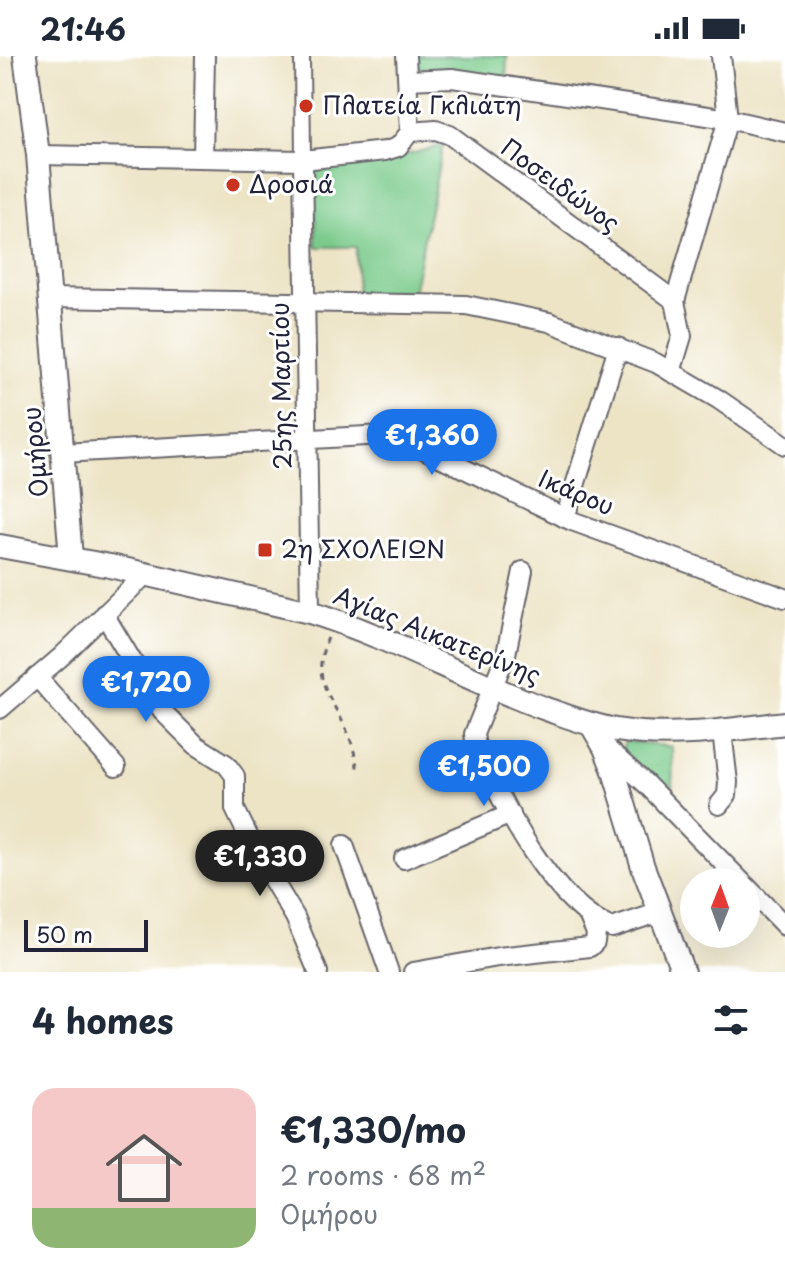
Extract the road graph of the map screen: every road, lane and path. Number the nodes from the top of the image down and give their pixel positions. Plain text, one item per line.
1 (25, 56) edge
2 (205, 56) edge
3 (302, 56) edge
4 (406, 56) edge
5 (721, 56) edge
6 (408, 80) junction
7 (728, 119) junction
8 (410, 132) junction
9 (785, 132) edge
10 (38, 155) junction
11 (203, 158) junction
12 (303, 160) junction
13 (49, 298) junction
14 (675, 301) junction
15 (305, 302) junction
16 (618, 347) junction
17 (671, 372) junction
18 (307, 438) junction
19 (784, 438) edge
20 (62, 453) junction
21 (565, 518) junction
22 (0, 546) edge
23 (71, 558) junction
24 (523, 571) dead end
25 (146, 574) junction
26 (785, 598) edge
27 (310, 612) junction
28 (104, 614) junction
29 (337, 620) junction
30 (37, 677) junction
31 (493, 688) junction
32 (0, 709) edge
33 (785, 723) edge
34 (591, 724) junction
35 (722, 732) junction
36 (605, 748) junction
37 (116, 767) dead end
38 (358, 773) dead end
39 (719, 805) dead end
40 (511, 814) junction
41 (344, 845) dead end
42 (404, 859) dead end
43 (728, 868) edge
44 (760, 900) edge
45 (660, 912) junction
46 (589, 917) junction
47 (785, 926) edge
48 (318, 972) edge
49 (389, 972) edge
50 (413, 972) edge
51 (683, 972) edge

1 - 10 street, Ομήρου
2 - 11 street
3 - 12 street
4 - 6 street
5 - 7 street
6 - 7 street
6 - 8 street
7 - 9 street
7 - 14 street
8 - 12 street
8 - 14 street, Ποσειδώνος
10 - 11 street
10 - 13 street, Ομήρου
11 - 12 street
12 - 15 street, 25ης Μαρτίου
13 - 15 street
13 - 20 street, Ομήρου
14 - 17 street
15 - 16 street
15 - 18 street, 25ης Μαρτίου
16 - 17 street
16 - 21 street
17 - 19 street
18 - 20 street, Ικάρου
18 - 21 street, Ικάρου
18 - 27 street, 25ης Μαρτίου
20 - 23 street, Ομήρου
21 - 26 street, Ικάρου
22 - 23 street, Αγίας Αικατερίνης
23 - 25 street, Αγίας Αικατερίνης
24 - 31 street
25 - 27 street, Αγίας Αικατερίνης
25 - 28 street
27 - 29 street, Αγίας Αικατερίνης
28 - 30 street
28 - 48 street
29 - 31 street, Αγίας Αικατερίνης
29 - 38 path
30 - 32 street
30 - 37 street
31 - 34 street, Αγίας Αικατερίνης
31 - 40 street
33 - 35 street, Αγίας Αικατερίνης
34 - 35 street, Αγίας Αικατερίνης
34 - 36 street
35 - 39 street
36 - 43 street
36 - 45 street
40 - 42 street
40 - 46 street
41 - 49 street
44 - 47 street
45 - 46 street
45 - 51 street
46 - 50 street

